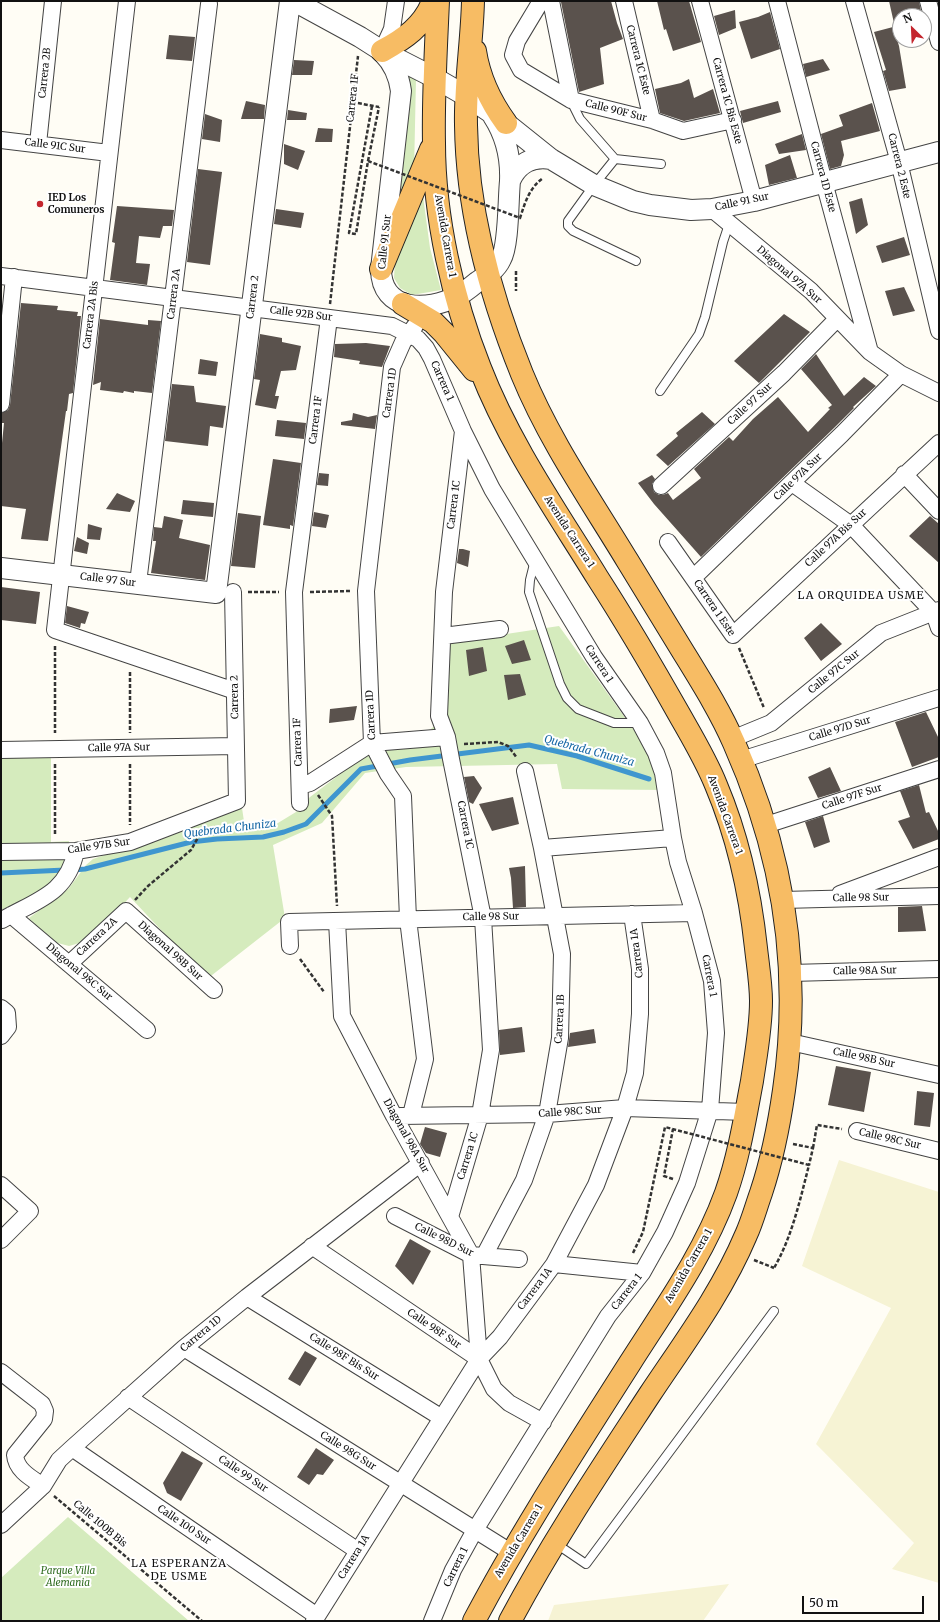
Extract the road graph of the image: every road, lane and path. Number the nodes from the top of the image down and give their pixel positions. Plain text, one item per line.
1 (53, 1) edge
2 (127, 1) edge
3 (290, 1) edge
4 (294, 1) edge
5 (396, 1) edge
6 (433, 1) edge
7 (438, 1) edge
8 (541, 1) edge
9 (551, 1) edge
10 (624, 1) edge
11 (700, 1) edge
12 (777, 1) edge
13 (854, 1) edge
14 (928, 1) edge
15 (209, 4) dead end
16 (472, 10) edge
17 (360, 37) junction
18 (939, 42) edge
19 (382, 51) junction
20 (436, 78) junction
21 (466, 96) junction
22 (570, 100) junction
23 (352, 102) junction
24 (371, 106) junction
25 (379, 107) junction
26 (400, 110) junction
27 (498, 118) junction
28 (652, 120) junction
29 (733, 120) junction
30 (1, 140) edge
31 (434, 142) junction
32 (38, 144) junction
33 (939, 152) edge
34 (109, 153) junction
35 (551, 159) junction
36 (615, 159) junction
37 (368, 161) junction
38 (899, 162) junction
39 (661, 164) dead end
40 (536, 179) dead end
41 (510, 181) junction
42 (824, 182) junction
43 (594, 185) junction
44 (528, 188) dead end
45 (526, 192) dead end
46 (754, 201) junction
47 (712, 209) junction
48 (729, 224) junction
49 (636, 261) dead end
50 (382, 269) junction
51 (488, 275) junction
52 (7, 277) edge
53 (94, 288) junction
54 (457, 296) junction
55 (173, 298) junction
56 (403, 304) junction
57 (252, 308) junction
58 (329, 318) junction
59 (426, 318) junction
60 (837, 319) junction
61 (939, 331) edge
62 (408, 333) junction
63 (870, 352) junction
64 (901, 374) junction
65 (488, 389) junction
66 (660, 391) dead end
67 (939, 393) edge
68 (1, 404) edge
69 (463, 431) junction
70 (939, 443) edge
71 (904, 474) junction
72 (792, 483) junction
73 (661, 486) dead end
74 (939, 511) edge
75 (851, 524) junction
76 (668, 542) dead end
77 (535, 559) junction
78 (1, 568) edge
79 (61, 574) junction
80 (693, 578) junction
81 (138, 584) junction
82 (224, 592) junction
83 (936, 612) edge
84 (939, 628) edge
85 (500, 629) dead end
86 (733, 635) junction
87 (443, 636) junction
88 (235, 691) junction
89 (939, 698) edge
90 (640, 723) junction
91 (771, 723) junction
92 (732, 739) junction
93 (236, 746) junction
94 (449, 748) junction
95 (375, 749) junction
96 (1, 750) edge
97 (516, 756) dead end
98 (741, 760) junction
99 (939, 769) edge
100 (525, 771) dead end
101 (300, 786) junction
102 (319, 796) dead end
103 (238, 801) joint
104 (300, 803) dead end
105 (766, 825) junction
106 (201, 832) dead end
107 (673, 838) junction
108 (542, 848) junction
109 (1, 852) edge
110 (939, 857) edge
111 (73, 863) junction
112 (939, 896) edge
113 (827, 898) junction
114 (783, 900) junction
115 (126, 911) junction
116 (694, 913) junction
117 (632, 914) junction
118 (555, 916) junction
119 (6, 918) edge
120 (483, 918) junction
121 (408, 919) junction
122 (337, 921) junction
123 (290, 946) joint
124 (69, 964) junction
125 (939, 969) edge
126 (791, 973) junction
127 (214, 990) dead end
128 (4, 1011) edge
129 (342, 1016) junction
130 (147, 1030) dead end
131 (1, 1036) edge
132 (790, 1042) junction
133 (939, 1075) edge
134 (625, 1108) junction
135 (710, 1110) junction
136 (746, 1112) junction
137 (547, 1114) junction
138 (411, 1115) junction
139 (480, 1115) junction
140 (394, 1116) junction
141 (673, 1129) junction
142 (857, 1131) joint
143 (791, 1143) dead end
144 (813, 1148) junction
145 (939, 1151) edge
146 (421, 1163) junction
147 (809, 1165) junction
148 (664, 1176) dead end
149 (1, 1185) edge
150 (395, 1216) dead end
151 (450, 1217) junction
152 (1, 1240) edge
153 (312, 1246) junction
154 (633, 1253) dead end
155 (478, 1256) junction
156 (519, 1259) dead end
157 (554, 1264) junction
158 (774, 1268) dead end
159 (642, 1273) junction
160 (247, 1297) junction
161 (774, 1311) dead end
162 (184, 1348) junction
163 (479, 1359) junction
164 (1, 1372) edge
165 (128, 1397) junction
166 (442, 1418) junction
167 (542, 1422) junction
168 (72, 1448) junction
169 (401, 1484) junction
170 (42, 1486) junction
171 (1, 1525) edge
172 (475, 1530) junction
173 (554, 1543) junction
174 (358, 1551) junction
175 (512, 1553) junction
176 (316, 1618) edge
177 (202, 1621) edge
178 (432, 1621) edge
179 (474, 1621) edge
180 (510, 1621) edge

1 - 32 street, Carrera 2B
2 - 34 street, Carrera 2A Bis
3 - 57 street, Carrera 2
4 - 17 street, Calle 91 Sur
5 - 19 street
6 - 19 highway
7 - 20 highway, Avenida Carrera 1
8 - 22 street, Calle 90F Sur
9 - 22 street
10 - 28 street, Carrera 1C Este
11 - 29 street, Carrera 1C Bis Este
12 - 42 street, Carrera 1D Este
13 - 38 street, Carrera 2 Este
14 - 18 street
15 - 55 street, Carrera 2A
16 - 21 highway
16 - 27 highway
17 - 19 street, Calle 91 Sur
17 - 23 path, Carrera 1F
19 - 20 street, Calle 91 Sur
19 - 26 street, Calle 91 Sur
20 - 21 street, Calle 91 Sur
20 - 31 highway, Avenida Carrera 1
21 - 27 street, Calle 91 Sur
21 - 51 highway
22 - 28 street, Calle 90F Sur
22 - 36 lane
23 - 24 path
23 - 58 path, Carrera 1F
24 - 25 path
24 - 37 path, bridge
25 - 26 path
25 - 37 path
26 - 50 street, Calle 91 Sur
27 - 35 street, Calle 91 Sur
27 - 41 street
28 - 29 street, Calle 90F Sur
29 - 46 street, Carrera 1C Bis Este
30 - 32 street, Calle 91C Sur
31 - 50 highway
31 - 54 highway, Avenida Carrera 1
32 - 34 street, Calle 91C Sur
33 - 38 street, Calle 91 Sur
34 - 53 street, Carrera 2A Bis
35 - 41 street
35 - 43 street, Calle 91 Sur
36 - 39 lane
36 - 43 lane
37 - 40 path, bridge
38 - 42 street, Calle 91 Sur
38 - 61 street, Carrera 2 Este
41 - 51 street
42 - 46 street, Calle 91 Sur
42 - 63 street, Carrera 1D Este
43 - 47 street, Calle 91 Sur
43 - 49 lane
44 - 45 path
46 - 47 street, Calle 91 Sur
47 - 48 street, Diagonal 97A Sur
48 - 60 street, Diagonal 97A Sur
48 - 66 lane
50 - 56 street, Calle 91 Sur
51 - 54 street
51 - 92 highway
52 - 53 street, Calle 92B Sur
52 - 68 street
53 - 55 street, Calle 92B Sur
53 - 79 street, Carrera 2A Bis
54 - 56 street
54 - 65 highway, Avenida Carrera 1
55 - 57 street, Calle 92B Sur
55 - 81 street, Carrera 2A
56 - 59 highway
57 - 58 street, Calle 92B Sur
57 - 82 street, Carrera 2
58 - 62 street, Calle 92B Sur
58 - 101 street, Carrera 1F
59 - 62 street, Carrera 1D
59 - 65 highway
60 - 63 street, Diagonal 97A Sur
60 - 73 street, Calle 97 Sur
62 - 69 street, Carrera 1
62 - 95 street, Carrera 1D
63 - 64 street, Diagonal 97A Sur
64 - 67 street, Diagonal 97A Sur
64 - 72 street, Calle 97A Sur
65 - 136 highway, Avenida Carrera 1
69 - 77 street, Carrera 1
69 - 87 street, Carrera 1C
70 - 71 street, Calle 97A Bis Sur
71 - 74 street
71 - 75 street, Calle 97A Bis Sur
72 - 75 street
72 - 80 street, Calle 97A Sur
75 - 83 street
75 - 86 street, Calle 97A Bis Sur
76 - 80 street, Carrera 1 Este
77 - 90 street, Carrera 1
77 - 90 lane
78 - 79 street, Calle 97 Sur
79 - 81 street, Calle 97 Sur
79 - 88 street, Carrera 2A Bis
80 - 86 street, Carrera 1 Este
81 - 82 street, Calle 97 Sur
82 - 88 street, Carrera 2
83 - 84 street
83 - 91 street, Calle 97C Sur
85 - 87 street
86 - 91 path, Carrera 1 Este
87 - 94 street, Carrera 1C
88 - 93 street, Carrera 2
89 - 98 street, Calle 97D Sur
90 - 107 street, Carrera 1
91 - 92 street, Calle 97C Sur
92 - 98 highway
93 - 96 street, Calle 97A Sur
93 - 103 street, Carrera 2
94 - 95 street
94 - 97 path
94 - 120 street, Carrera 1C
95 - 101 street
95 - 121 street, Carrera 1D
98 - 105 highway
99 - 105 street, Calle 97F Sur
100 - 108 street, Carrera 1B
101 - 104 street, Carrera 1F
102 - 122 path
103 - 111 street, Calle 97B Sur
105 - 114 highway
106 - 115 path
107 - 108 street
107 - 116 street, Carrera 1
108 - 118 street, Carrera 1B
109 - 111 street, Calle 97B Sur
110 - 113 street
111 - 119 street
112 - 113 street, Calle 98 Sur
113 - 114 street, Calle 98 Sur
114 - 126 highway
115 - 124 street, Carrera 2A
115 - 127 street, Diagonal 98B Sur
116 - 117 street, Calle 98 Sur
116 - 135 street, Carrera 1
117 - 118 street, Calle 98 Sur
117 - 134 street, Carrera 1A
118 - 120 street, Calle 98 Sur
118 - 137 street, Carrera 1B
119 - 124 street, Diagonal 98C Sur
120 - 121 street, Calle 98 Sur
120 - 139 street, Carrera 1C
121 - 122 street, Calle 98 Sur
121 - 138 street, Carrera 1D
122 - 123 street, Calle 98 Sur
122 - 129 street
123 - 129 path
124 - 130 street, Diagonal 98C Sur
125 - 126 street, Calle 98A Sur
126 - 132 highway
128 - 131 street
129 - 140 street, Diagonal 98A Sur
132 - 133 street, Calle 98B Sur
132 - 173 highway
134 - 135 street, Calle 98C Sur
134 - 137 street, Calle 98C Sur
134 - 157 street, Carrera 1A
135 - 136 street, Calle 98C Sur
135 - 159 street, Carrera 1
136 - 175 highway, Avenida Carrera 1
137 - 139 street, Calle 98C Sur
137 - 155 street, Carrera 1B
138 - 139 street, Calle 98C Sur
138 - 140 street, Calle 98C Sur
139 - 151 street, Carrera 1C
140 - 146 street, Diagonal 98A Sur
141 - 147 path, bridge
141 - 148 path
141 - 154 path, bridge
142 - 144 path, Calle 98C Sur
142 - 145 street, Calle 98C Sur
143 - 144 path
144 - 147 path
146 - 151 street, Diagonal 98A Sur
146 - 153 street, Carrera 1D
147 - 158 path, bridge
149 - 152 street
150 - 155 street, Calle 98D Sur
151 - 155 street, Diagonal 98A Sur
153 - 160 street, Carrera 1D
153 - 163 street, Calle 98F Sur
155 - 156 street, Calle 98D Sur
155 - 163 street
157 - 159 street
157 - 163 street, Carrera 1A
159 - 167 street, Carrera 1
160 - 162 street, Carrera 1D
160 - 166 street, Calle 98F Bis Sur
161 - 173 lane
162 - 165 street, Carrera 1D
162 - 169 street, Calle 98G Sur
163 - 166 street, Carrera 1A
163 - 167 street, Calle 98F Sur
164 - 170 street
165 - 168 street, Carrera 1D
165 - 174 street, Calle 99 Sur
166 - 169 street, Carrera 1A
167 - 172 street, Carrera 1
168 - 170 street, Carrera 1D
168 - 176 street, Calle 100 Sur
169 - 172 street, Calle 98G Sur
169 - 174 street, Carrera 1A
170 - 171 street, Carrera 1D
170 - 177 path, Calle 100B Bis
172 - 175 street, Calle 98G Sur
172 - 178 street, Carrera 1
173 - 180 highway
174 - 176 street, Carrera 1A
175 - 179 highway, Avenida Carrera 1

